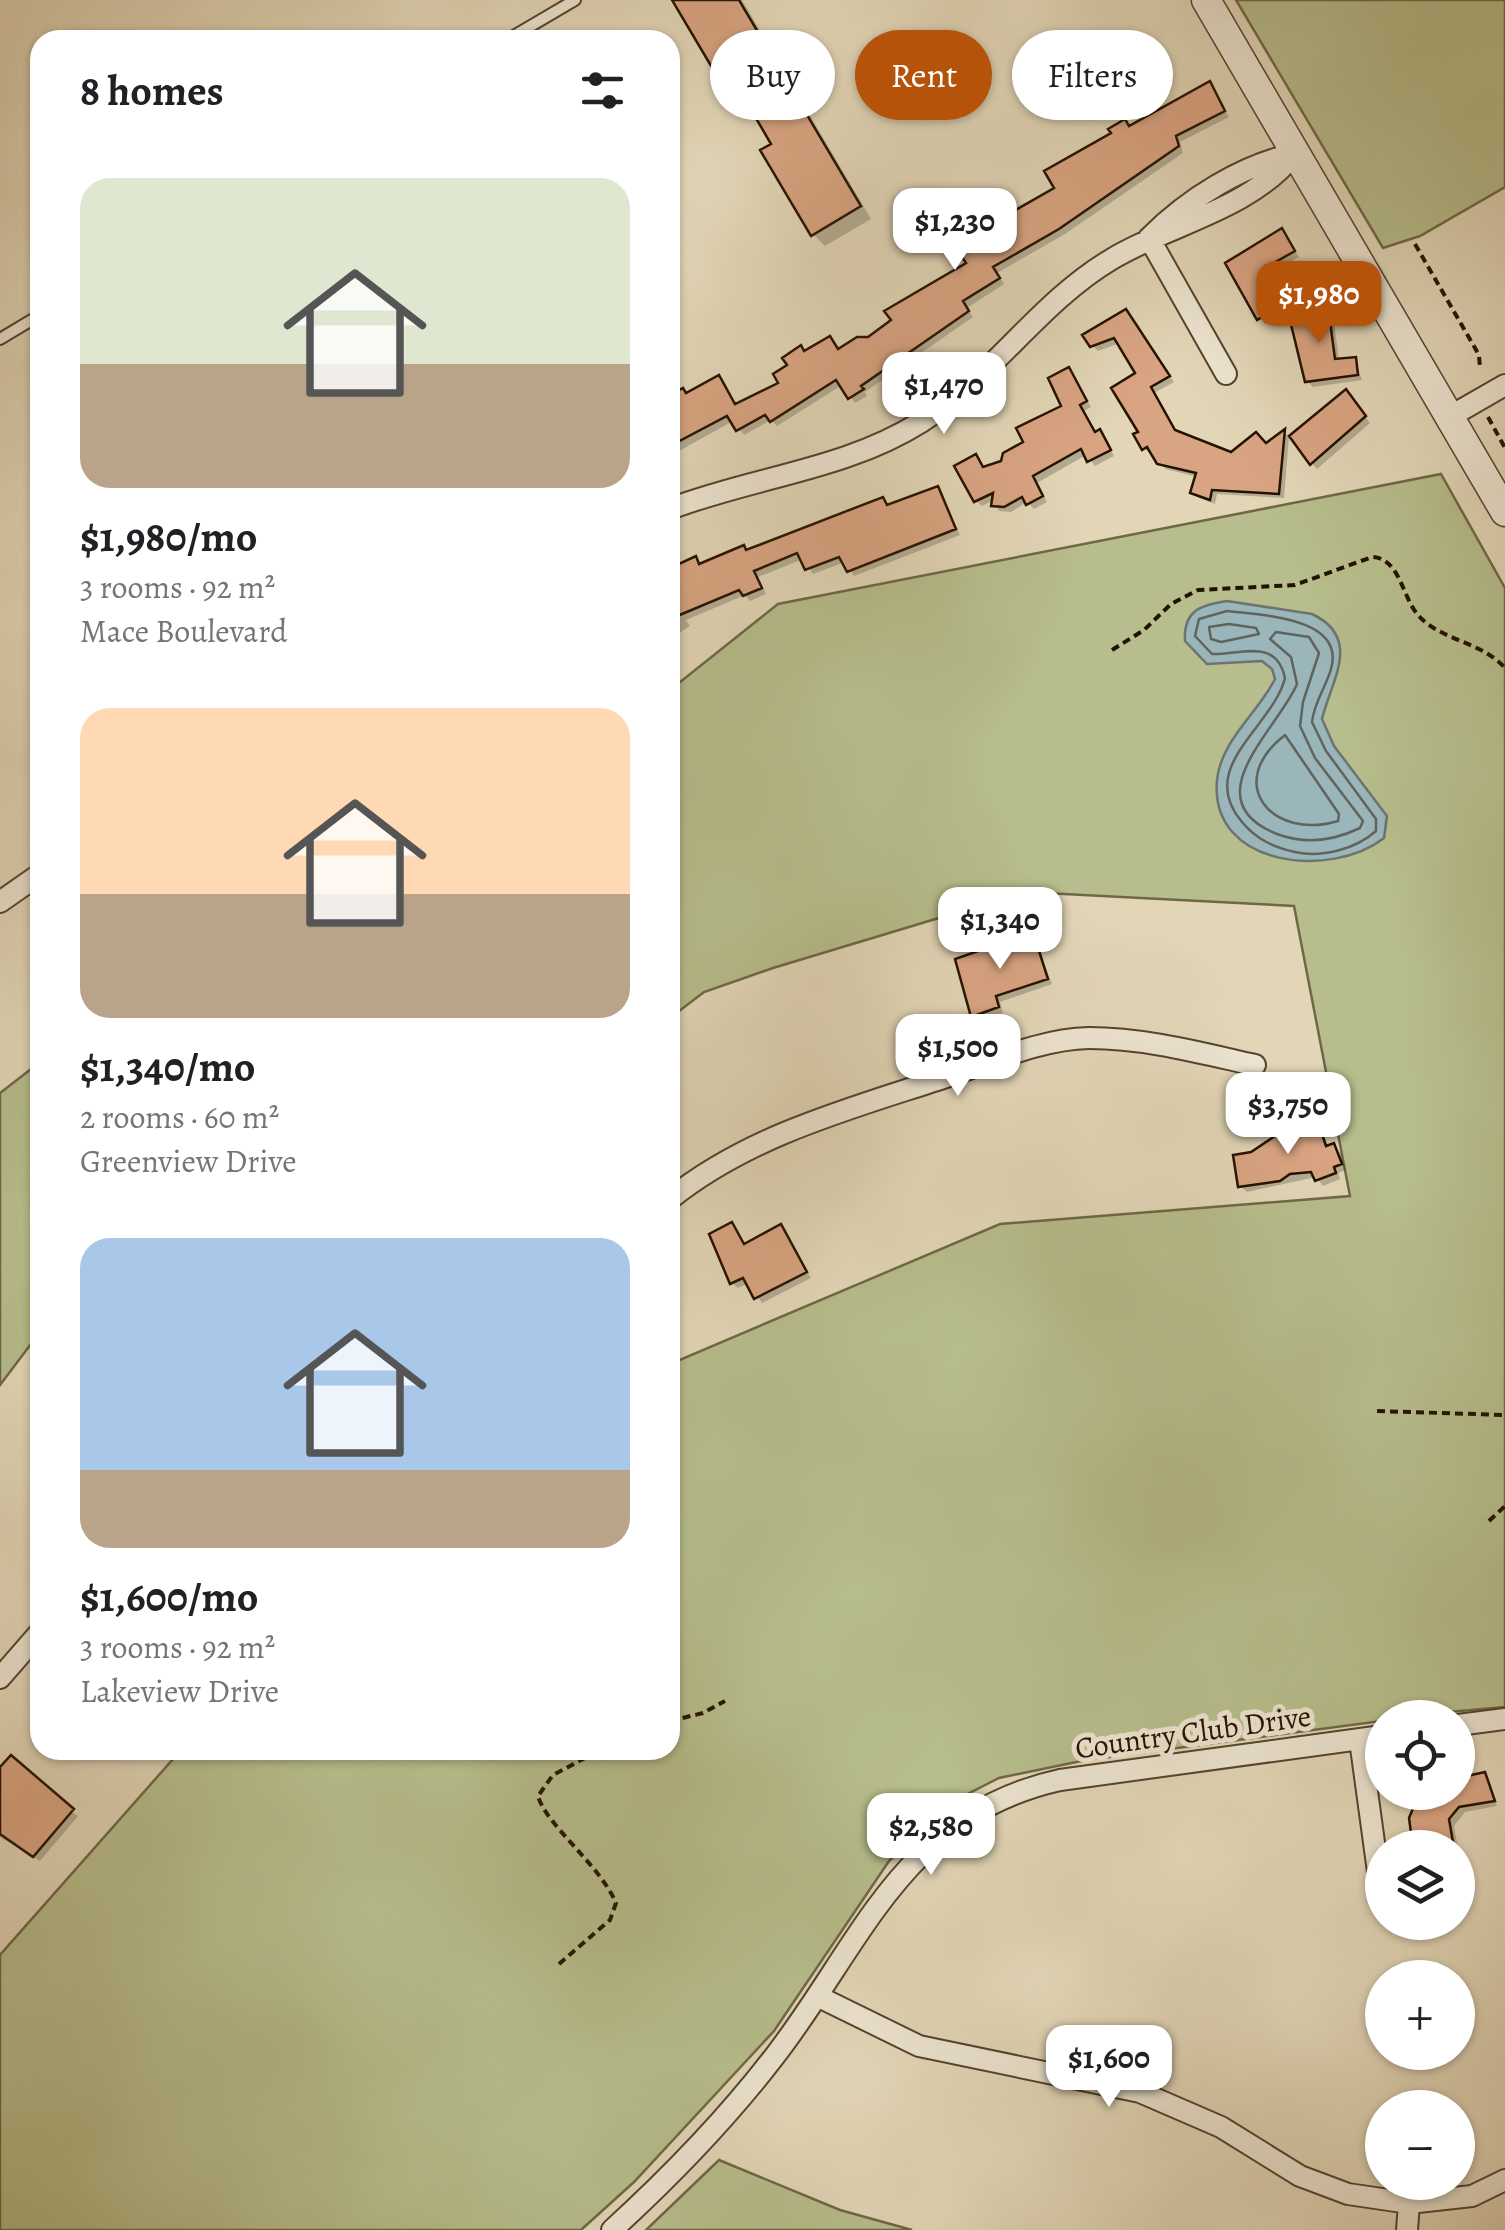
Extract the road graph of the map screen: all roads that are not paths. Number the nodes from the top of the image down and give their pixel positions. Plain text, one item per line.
1 (575, 0) edge
2 (1206, 0) edge
3 (524, 30) edge
4 (1294, 154) junction
5 (1148, 238) junction
6 (30, 322) edge
7 (0, 339) edge
8 (1226, 374) dead end
9 (1505, 386) edge
10 (1450, 416) junction
11 (680, 506) edge
12 (1505, 512) edge
13 (30, 881) edge
14 (0, 902) edge
15 (1255, 1065) dead end
16 (680, 1191) edge
17 (30, 1644) edge
18 (0, 1678) edge
19 (1505, 1719) edge
20 (1475, 1723) edge
21 (1365, 1739) edge
22 (1360, 1740) junction
23 (1372, 1830) edge
24 (817, 1996) junction
25 (1505, 2180) edge
26 (1409, 2203) junction
27 (612, 2230) edge
28 (1407, 2230) edge

1 - 3 lane
2 - 4 street
4 - 5 street
4 - 10 street
5 - 8 street
5 - 11 street
6 - 7 lane
9 - 10 street
10 - 12 street
13 - 14 street
15 - 16 street
17 - 18 street
19 - 20 street
21 - 22 street, Country Club Drive
22 - 23 street
22 - 24 street, Country Club Drive
24 - 26 street
24 - 27 street, Country Club Drive
25 - 26 street
26 - 28 street

